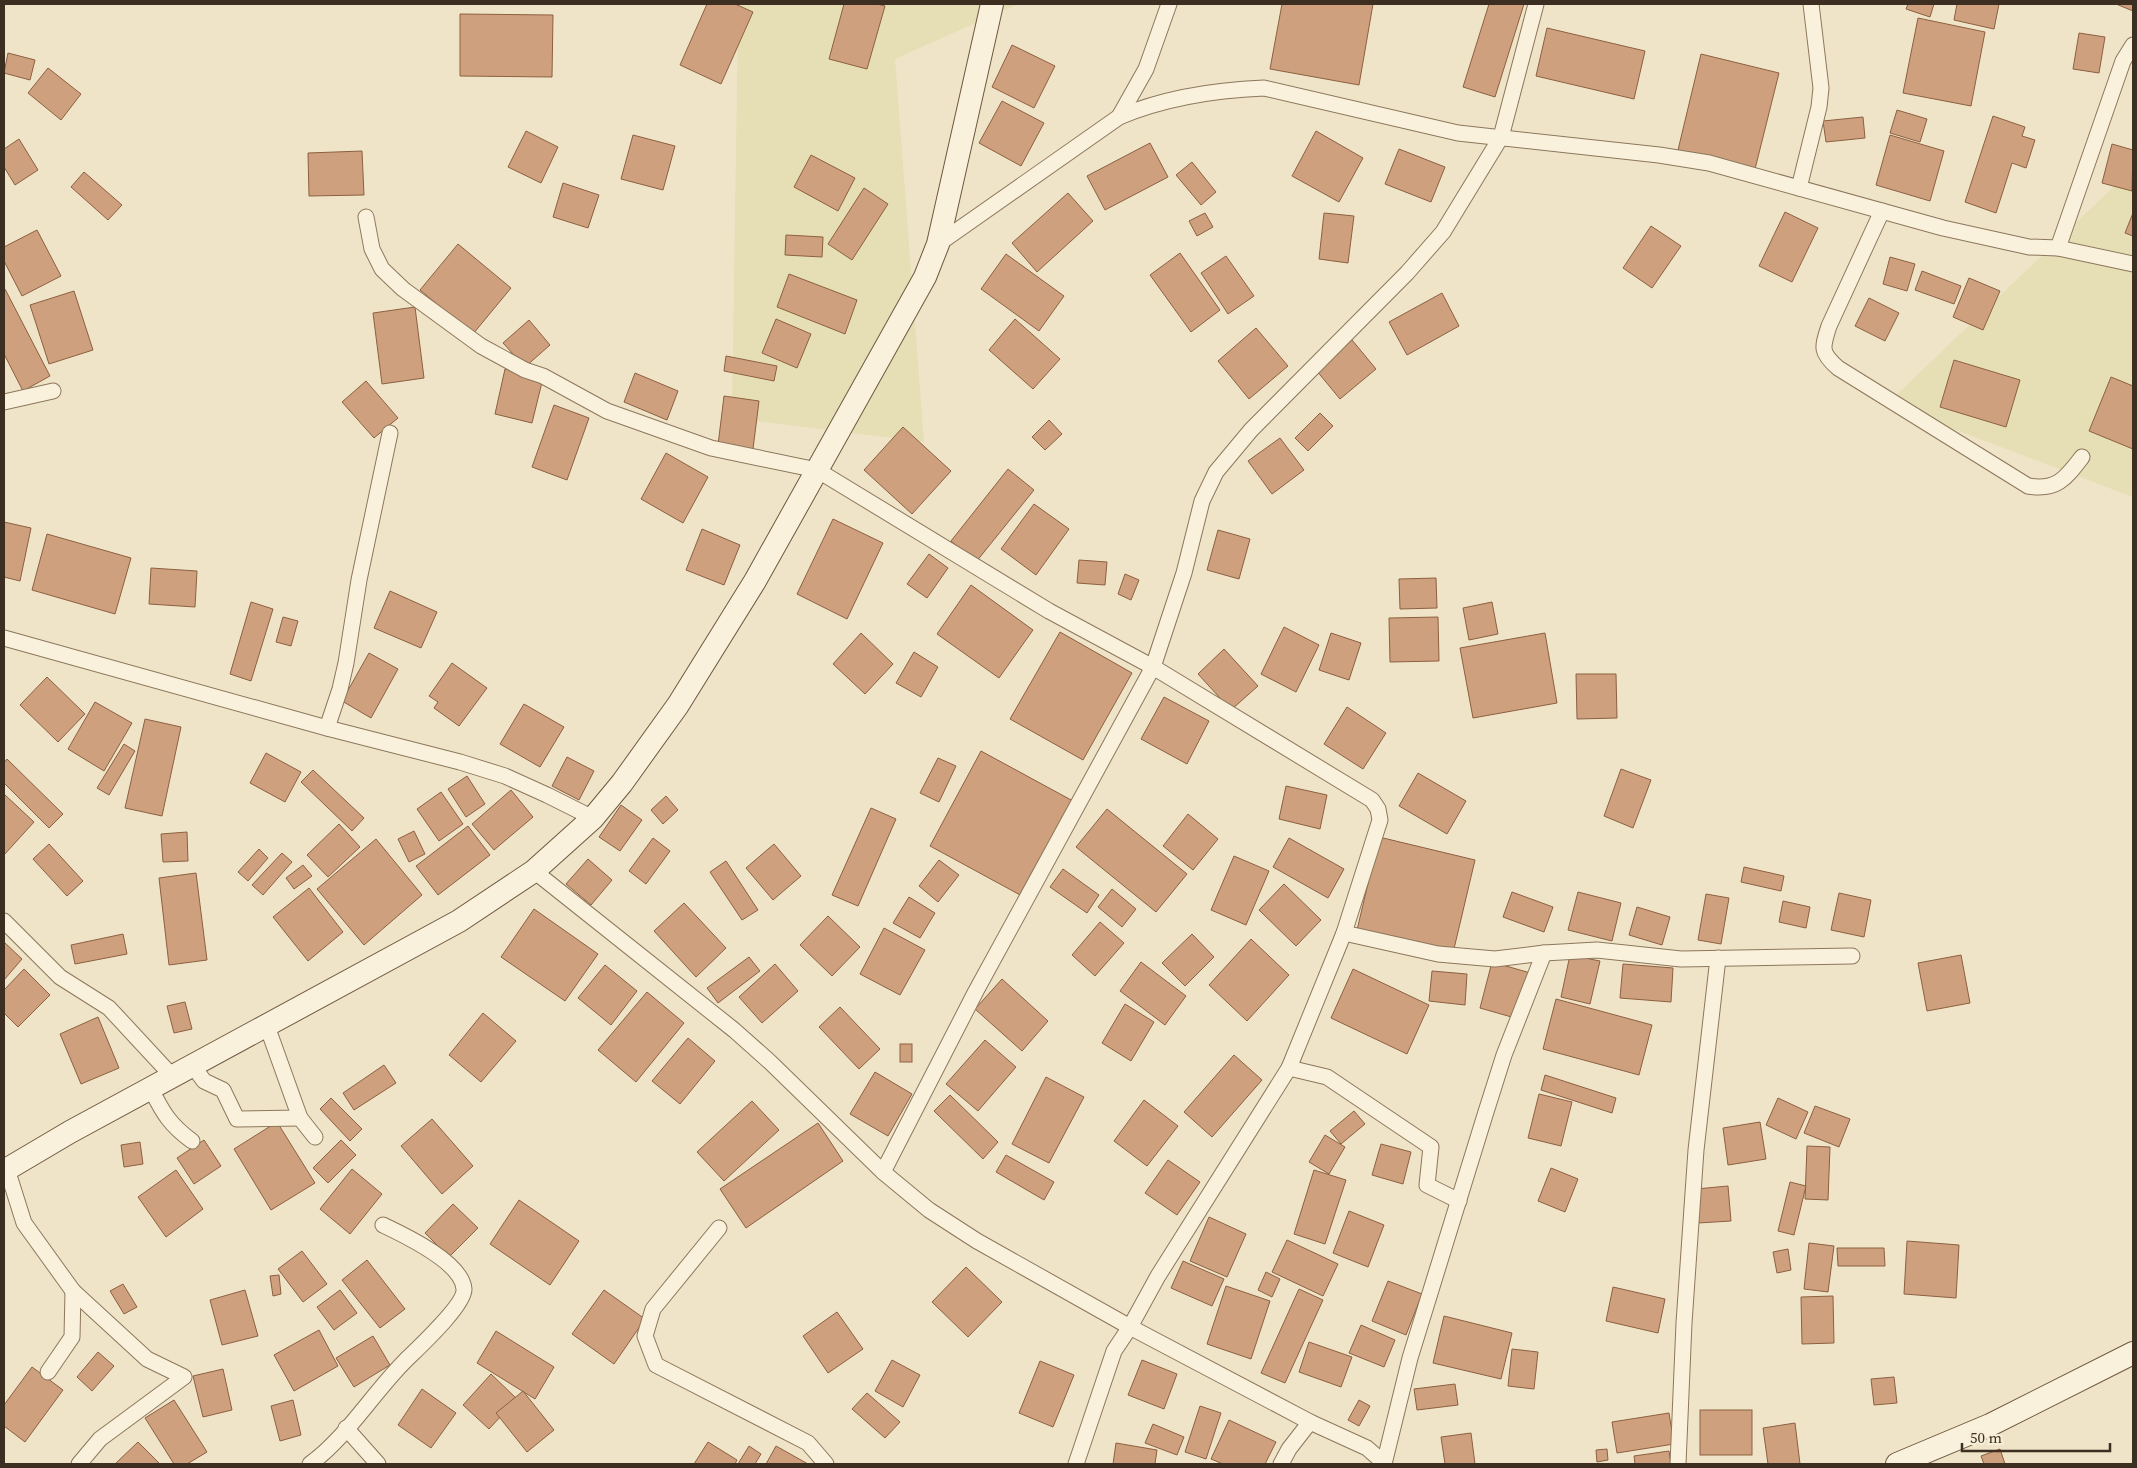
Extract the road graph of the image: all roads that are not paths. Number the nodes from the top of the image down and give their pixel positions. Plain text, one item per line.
1 (992, 4) edge
2 (1169, 4) edge
3 (1536, 4) edge
4 (1811, 4) edge
5 (2133, 45) edge
6 (1118, 117) junction
7 (1501, 138) junction
8 (1799, 188) junction
9 (1882, 211) junction
10 (366, 217) dead end
11 (938, 244) junction
12 (2058, 248) junction
13 (2133, 264) edge
14 (54, 391) dead end
15 (4, 402) edge
16 (390, 433) dead end
17 (2082, 457) dead end
18 (817, 470) junction
19 (4, 638) edge
20 (1153, 667) junction
21 (327, 728) junction
22 (593, 818) junction
23 (534, 871) junction
24 (4, 921) edge
25 (1344, 933) junction
26 (1544, 953) junction
27 (1852, 956) dead end
28 (1718, 958) junction
29 (267, 1026) junction
30 (193, 1066) junction
31 (1289, 1068) junction
32 (173, 1077) junction
33 (150, 1089) junction
34 (300, 1118) junction
35 (315, 1137) dead end
36 (192, 1141) dead end
37 (5, 1170) edge
38 (883, 1172) junction
39 (1458, 1201) junction
40 (383, 1225) dead end
41 (720, 1228) dead end
42 (74, 1291) junction
43 (1130, 1327) junction
44 (2133, 1353) edge
45 (48, 1372) dead end
46 (1310, 1422) junction
47 (346, 1428) junction
48 (79, 1464) edge
49 (310, 1464) edge
50 (378, 1464) edge
51 (826, 1464) edge
52 (1076, 1464) edge
53 (1281, 1464) edge
54 (1384, 1464) edge
55 (1678, 1464) edge
56 (1897, 1464) edge

1 - 11 main road
2 - 6 street
3 - 7 street
4 - 8 street
5 - 12 street
6 - 7 street
6 - 11 street
7 - 8 street
7 - 20 street
8 - 9 street
9 - 12 street
9 - 17 street
10 - 18 street
11 - 18 main road
12 - 13 street
14 - 15 street
16 - 21 street
18 - 20 street
18 - 22 main road
19 - 21 street
20 - 25 street
20 - 38 street
21 - 22 street
22 - 23 main road
23 - 29 main road
23 - 38 street
24 - 32 street
25 - 26 street
25 - 31 street
26 - 28 street
26 - 39 street
27 - 28 street
28 - 55 street
29 - 30 main road
29 - 34 street
30 - 32 main road
30 - 34 street
31 - 39 street
31 - 43 street
32 - 33 main road
33 - 36 street
33 - 37 main road
34 - 35 street
37 - 42 street
38 - 43 street
39 - 54 street
40 - 47 street
41 - 51 street
42 - 45 street
42 - 48 street
43 - 46 street
43 - 52 street
44 - 56 main road
46 - 53 street
46 - 54 street
47 - 49 street
47 - 50 street

